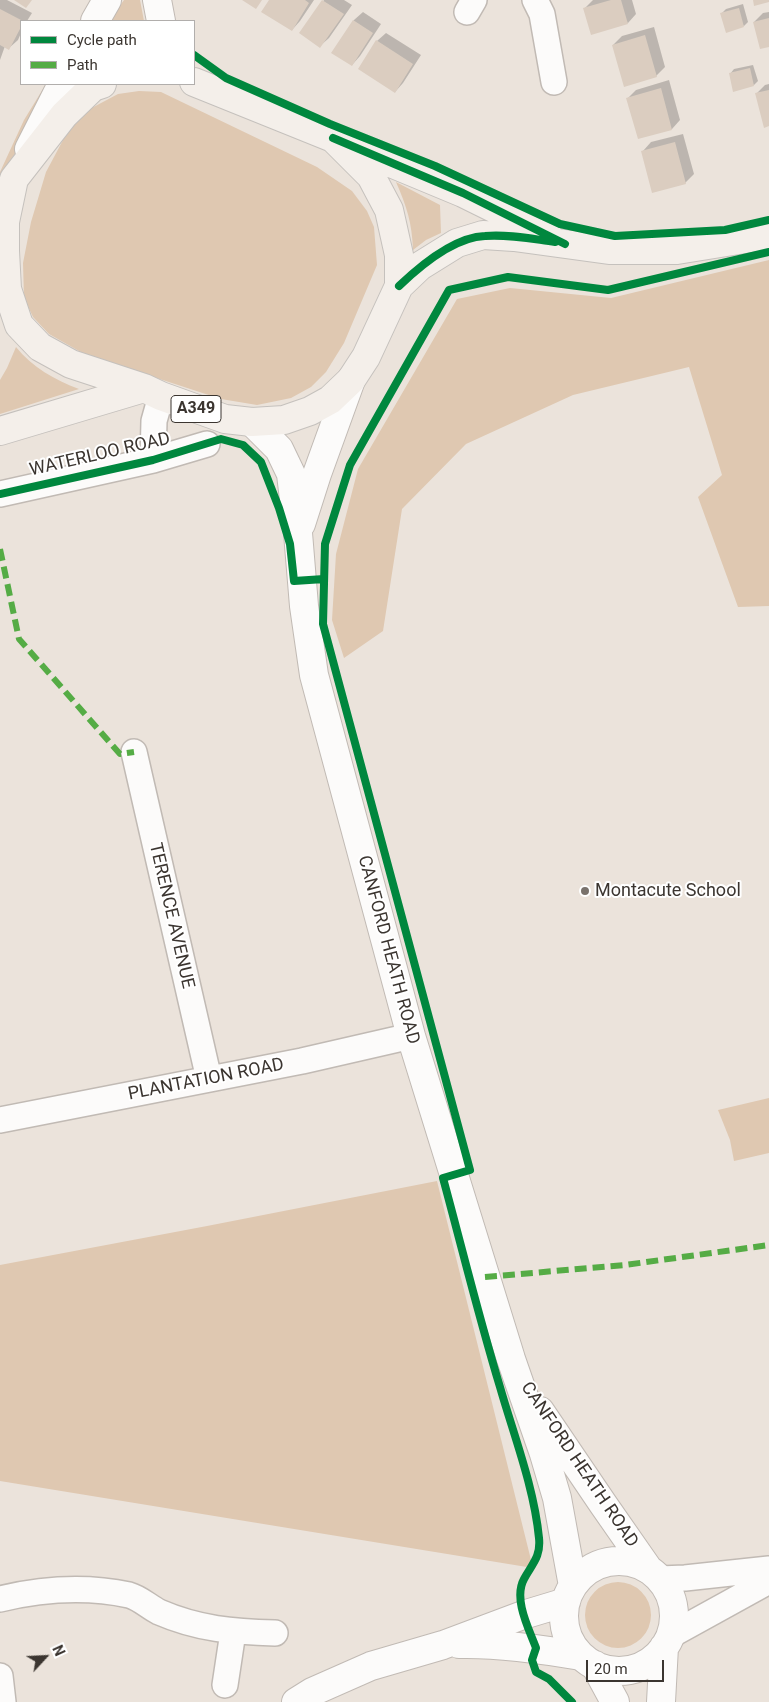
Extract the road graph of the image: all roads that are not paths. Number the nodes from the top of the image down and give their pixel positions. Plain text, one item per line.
1 (107, 0) edge
2 (157, 0) edge
3 (535, 0) edge
4 (96, 20) edge
5 (161, 20) edge
6 (195, 82) edge
7 (554, 82) dead end
8 (62, 85) edge
9 (99, 85) edge
10 (333, 138) junction
11 (14, 180) junction
12 (769, 235) edge
13 (565, 244) junction
14 (5, 251) junction
15 (399, 286) junction
16 (0, 292) edge
17 (351, 380) junction
18 (152, 392) junction
19 (252, 422) junction
20 (0, 431) edge
21 (207, 444) dead end
22 (153, 460) junction
23 (0, 494) edge
24 (298, 533) junction
25 (134, 752) dead end
26 (411, 1036) junction
27 (209, 1079) junction
28 (0, 1120) edge
29 (511, 1359) junction
30 (769, 1569) edge
31 (655, 1574) junction
32 (769, 1581) edge
33 (570, 1594) junction
34 (0, 1599) edge
35 (232, 1632) junction
36 (276, 1633) dead end
37 (668, 1641) junction
38 (443, 1644) junction
39 (588, 1660) junction
40 (0, 1676) edge
41 (225, 1685) dead end
42 (3, 1702) edge
43 (296, 1702) edge
44 (615, 1702) edge
45 (661, 1702) edge

1 - 4 main road
2 - 5 main road
3 - 7 street
6 - 10 main road, A349
8 - 11 main road
9 - 11 main road, A349
10 - 13 main road, A349
10 - 15 main road, A349
11 - 14 main road, A349
12 - 13 main road, A349
13 - 15 main road, A349
14 - 16 main road, A349
14 - 18 main road, A349
15 - 17 main road, A349
17 - 19 main road, A349
17 - 24 main road, CANFORD HEATH ROAD
18 - 19 main road, A349
18 - 20 main road
18 - 22 street, WATERLOO ROAD
19 - 24 main road, CANFORD HEATH ROAD
21 - 22 street, WATERLOO ROAD
22 - 23 street, WATERLOO ROAD
24 - 26 main road, CANFORD HEATH ROAD
25 - 27 street, TERENCE AVENUE
26 - 27 street, PLANTATION ROAD
26 - 29 main road, CANFORD HEATH ROAD
27 - 28 street, PLANTATION ROAD
29 - 31 main road, CANFORD HEATH ROAD
29 - 33 main road, CANFORD HEATH ROAD
30 - 31 street
31 - 33 main road
31 - 37 main road
32 - 37 street
33 - 38 main road
33 - 39 main road
34 - 35 street
35 - 36 street
35 - 41 street
37 - 39 main road
37 - 45 main road
38 - 39 main road
38 - 43 main road
39 - 44 main road
40 - 42 street

